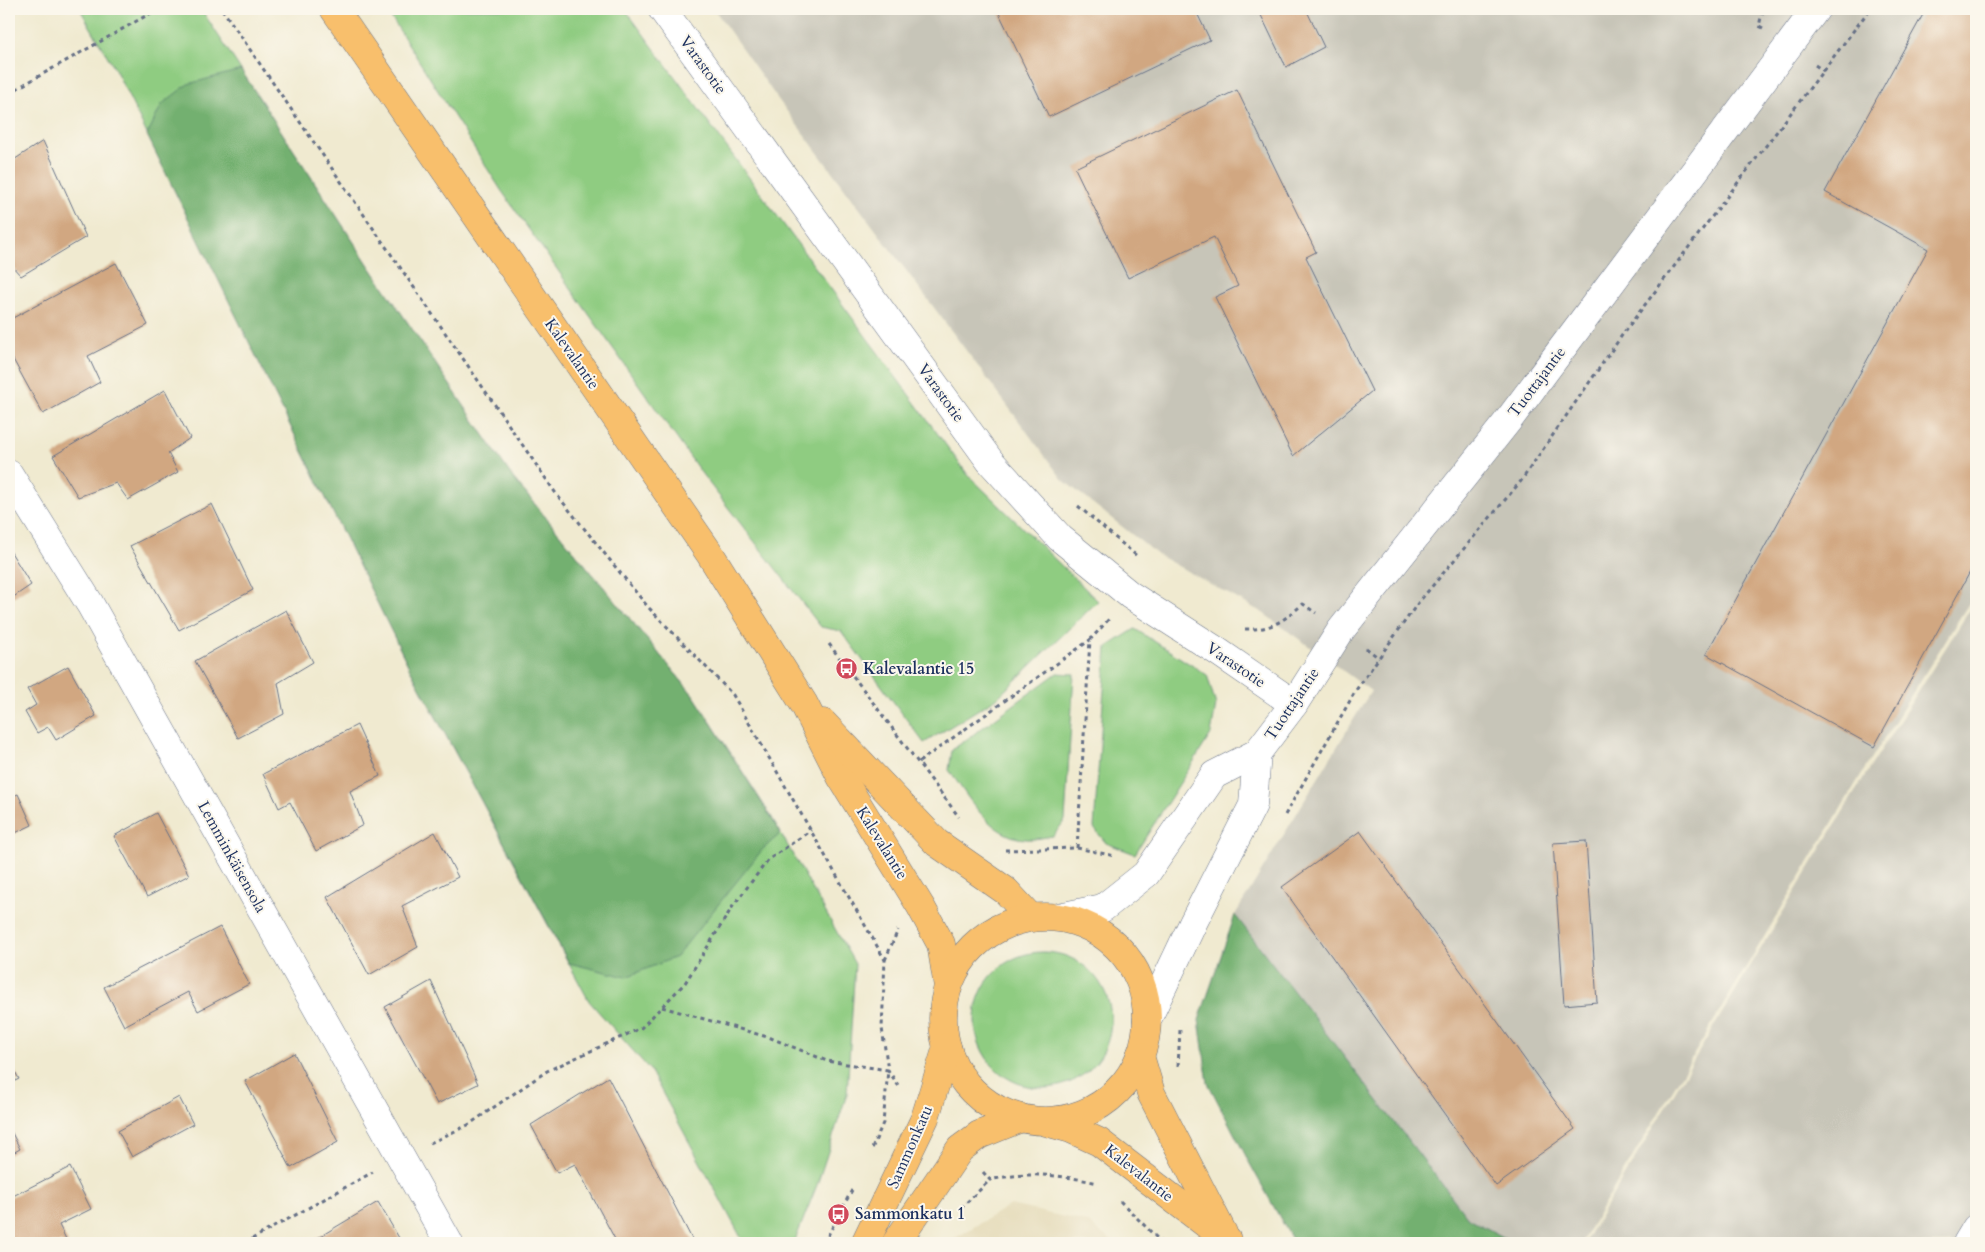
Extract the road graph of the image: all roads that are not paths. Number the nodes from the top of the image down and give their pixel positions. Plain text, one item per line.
1 (334, 9) edge
2 (662, 9) edge
3 (1816, 9) edge
4 (9, 474) edge
5 (804, 704) junction
6 (1294, 704) junction
7 (1257, 753) junction
8 (1030, 917) junction
9 (1059, 917) junction
10 (948, 987) junction
11 (1147, 1020) junction
12 (946, 1047) junction
13 (1140, 1056) junction
14 (1032, 1120) junction
15 (1976, 1228) edge
16 (1228, 1242) edge
17 (449, 1243) edge
18 (865, 1243) edge
19 (896, 1243) edge
20 (1967, 1243) edge

1 - 5 main road, Kalevalantie
2 - 6 street, Varastotie
3 - 6 street, Tuottajantie
4 - 17 street, Lemminkäisensola
5 - 8 main road, Kalevalantie
5 - 10 main road, Kalevalantie
6 - 7 street, Tuottajantie
7 - 9 street, Tuottajantie
7 - 11 street, Tuottajantie
8 - 9 main road
8 - 10 main road
9 - 11 main road
10 - 12 main road
11 - 13 main road
12 - 14 main road, Kalevalantie
12 - 18 main road, Sammonkatu
13 - 14 main road
13 - 16 main road, Kalevalantie
14 - 16 main road, Kalevalantie
14 - 19 main road
15 - 20 street

